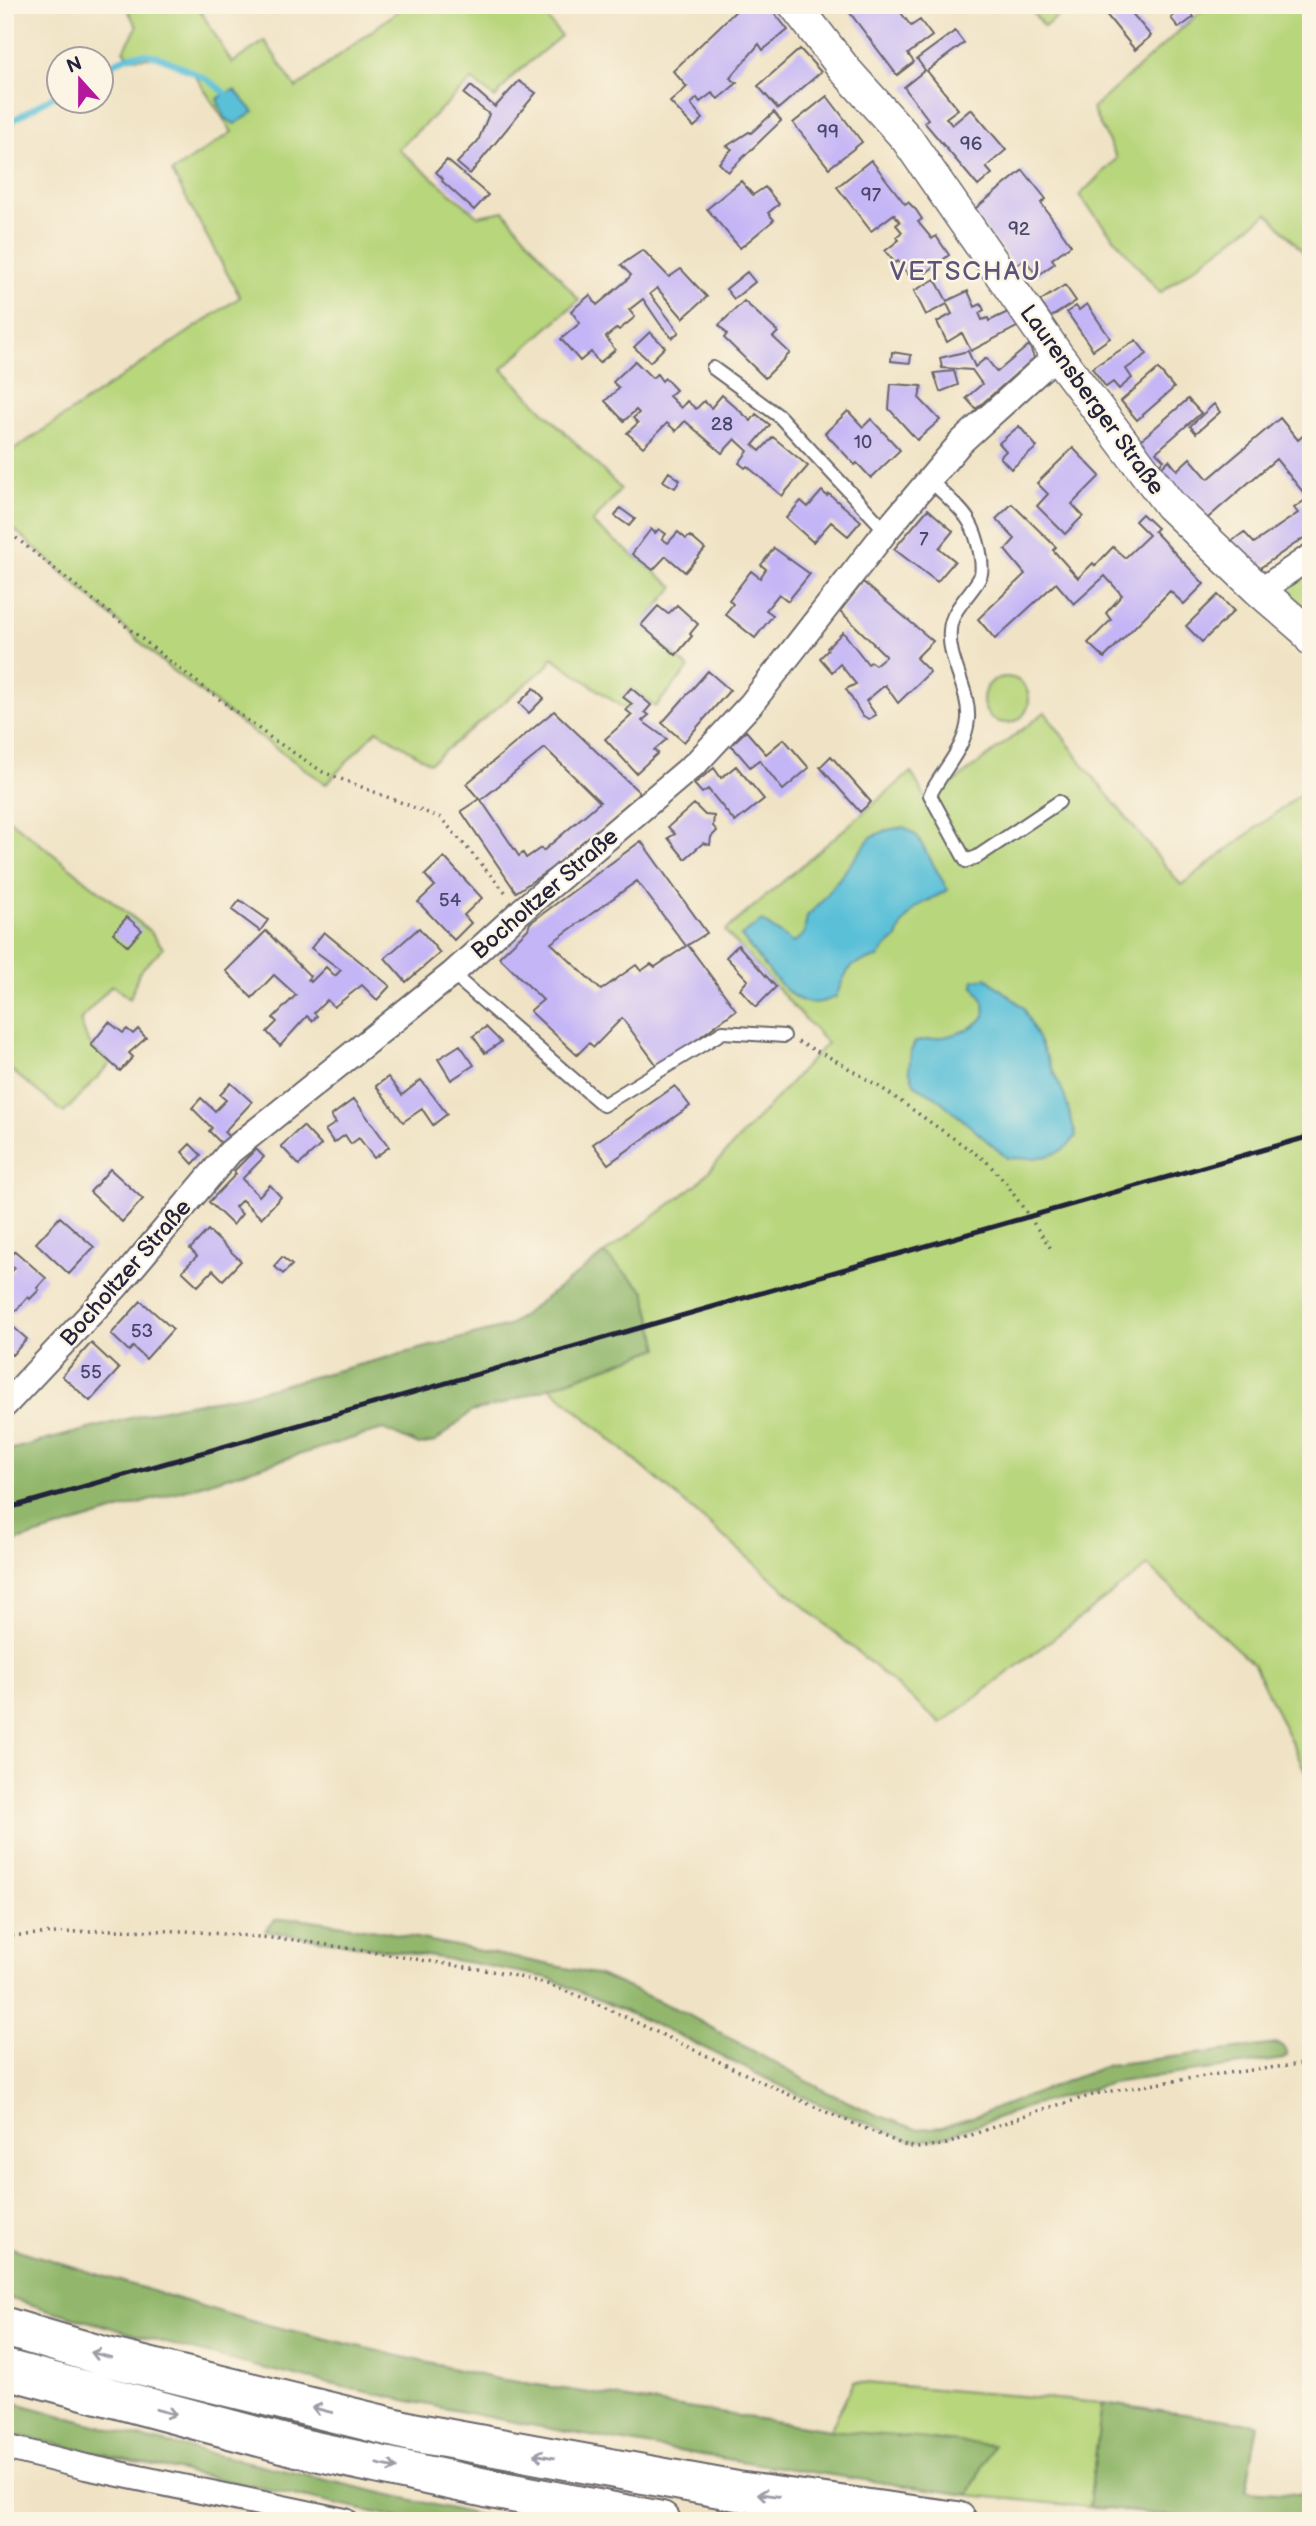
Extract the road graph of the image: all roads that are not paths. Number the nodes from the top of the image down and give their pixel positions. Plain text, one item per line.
1 (795, 5) edge
2 (1057, 355) junction
3 (713, 368) dead end
4 (930, 480) junction
5 (886, 531) junction
6 (1311, 555) edge
7 (1260, 591) junction
8 (1311, 639) edge
9 (1059, 802) dead end
10 (452, 974) junction
11 (784, 1036) road end
12 (5, 1405) edge
13 (5, 2327) edge
14 (5, 2369) edge
15 (5, 2447) edge
16 (345, 2521) edge
17 (661, 2521) edge
18 (957, 2521) edge

1 - 2 street, Laurensberger Straße
2 - 4 street, Bocholtzer Straße
2 - 7 street, Laurensberger Straße
3 - 5 lane
4 - 5 street, Bocholtzer Straße
4 - 9 lane
5 - 10 street, Bocholtzer Straße
6 - 7 street
7 - 8 street, Laurensberger Straße
10 - 11 lane
10 - 12 street, Bocholtzer Straße
18 -> 13 highway
14 -> 17 highway
15 - 16 street

